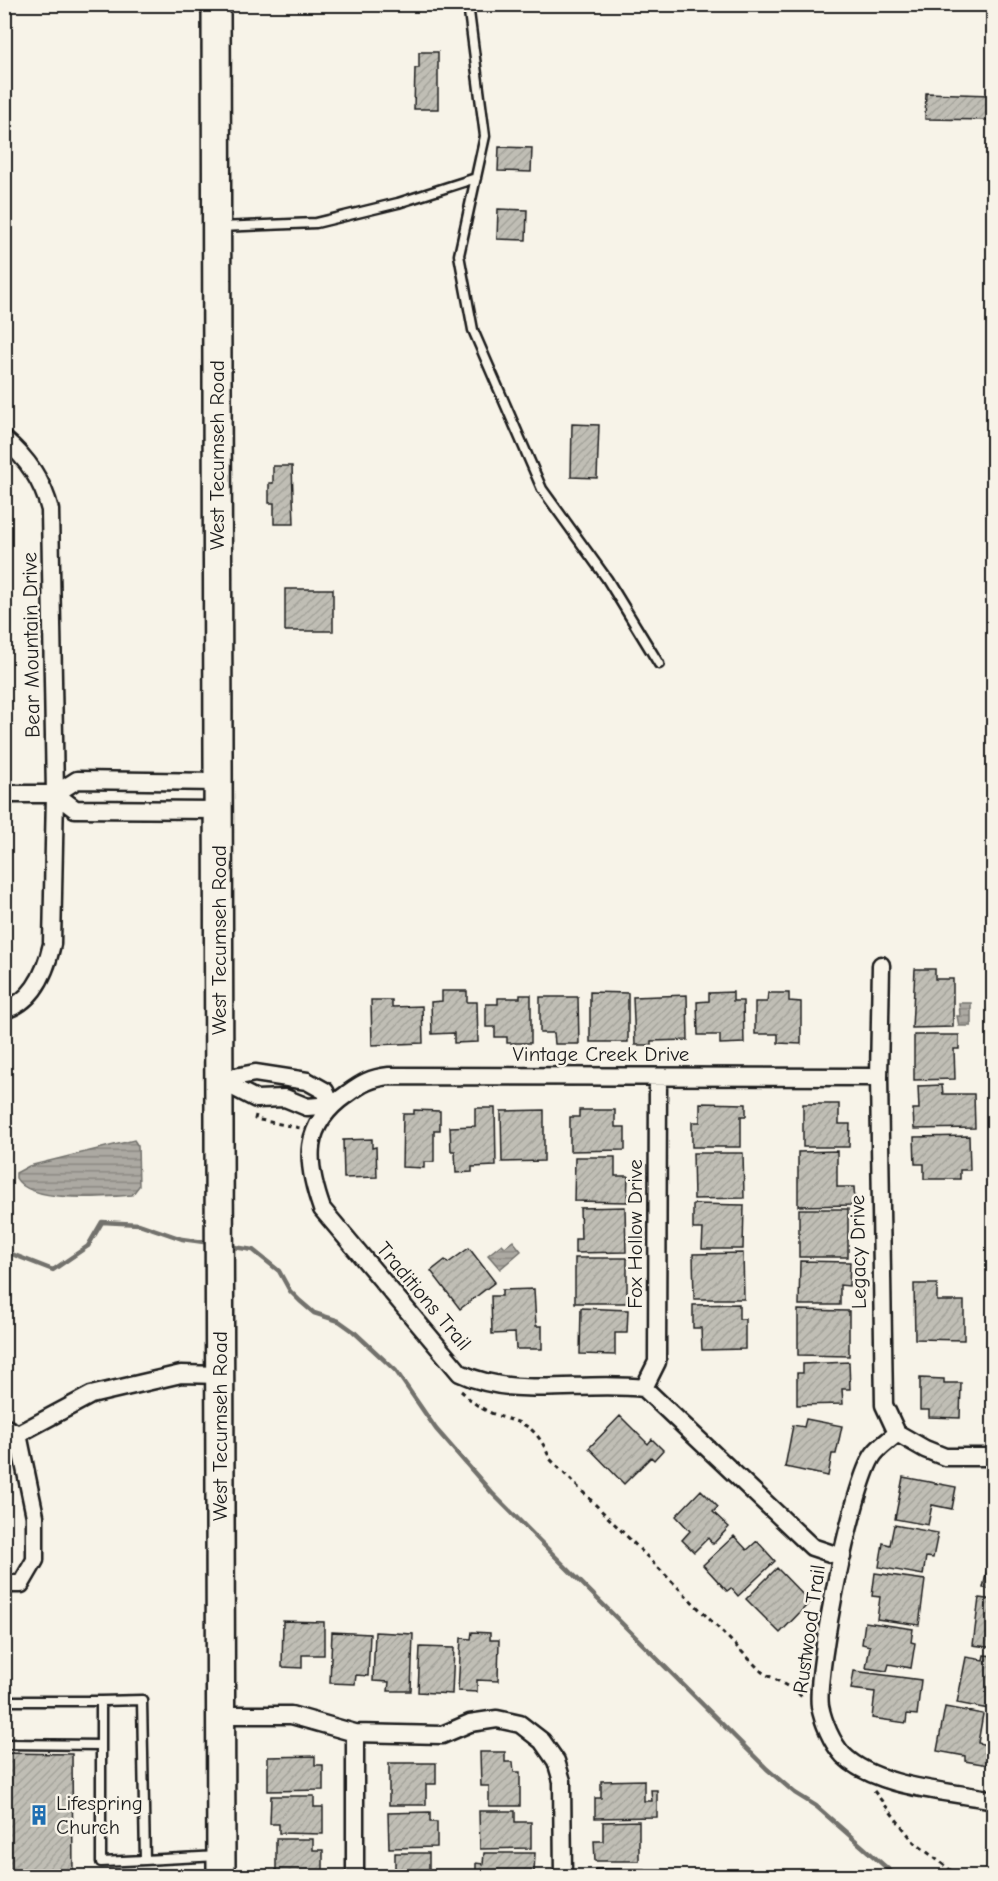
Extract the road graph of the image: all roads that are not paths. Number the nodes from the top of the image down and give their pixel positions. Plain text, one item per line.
1 (216, 4) edge
2 (468, 4) edge
3 (476, 178) junction
4 (217, 227) junction
5 (4, 439) edge
6 (659, 664) dead end
7 (218, 782) junction
8 (4, 794) edge
9 (55, 794) junction
10 (218, 810) junction
11 (881, 965) dead end
12 (4, 1010) edge
13 (658, 1077) junction
14 (879, 1077) junction
15 (219, 1080) junction
16 (331, 1105) junction
17 (220, 1375) junction
18 (644, 1388) junction
19 (11, 1431) edge
20 (897, 1433) junction
21 (993, 1457) edge
22 (842, 1557) junction
23 (4, 1584) edge
24 (4, 1701) edge
25 (101, 1701) junction
26 (221, 1715) junction
27 (355, 1733) junction
28 (4, 1744) edge
29 (101, 1745) junction
30 (993, 1800) edge
31 (145, 1860) junction
32 (221, 1866) edge
33 (355, 1876) edge
34 (563, 1876) edge

1 - 4 main road, West Tecumseh Road
2 - 3 lane
3 - 4 lane
3 - 6 lane
4 - 7 main road, West Tecumseh Road
5 - 9 street, Bear Mountain Drive
7 - 9 street
7 - 10 main road, West Tecumseh Road
8 - 9 street
9 - 10 street
9 - 12 street, Bear Mountain Drive
10 - 15 main road, West Tecumseh Road
11 - 14 street, Legacy Drive
13 - 14 street, Vintage Creek Drive
13 - 16 street, Vintage Creek Drive
13 - 18 street, Fox Hollow Drive
14 - 20 street, Legacy Drive
15 - 16 street
15 - 16 street
15 - 17 main road, West Tecumseh Road
16 - 18 street, Traditions Trail
17 - 19 street
17 - 26 main road, West Tecumseh Road
18 - 22 street
19 - 23 street
20 - 21 street
20 - 22 street, Rustwood Trail
22 - 30 street, Rustwood Trail
24 - 25 lane
25 - 29 lane
25 - 31 lane
26 - 27 street
26 - 32 main road, West Tecumseh Road
27 - 33 street
27 - 34 street
28 - 29 lane
29 - 31 lane
31 - 32 lane

